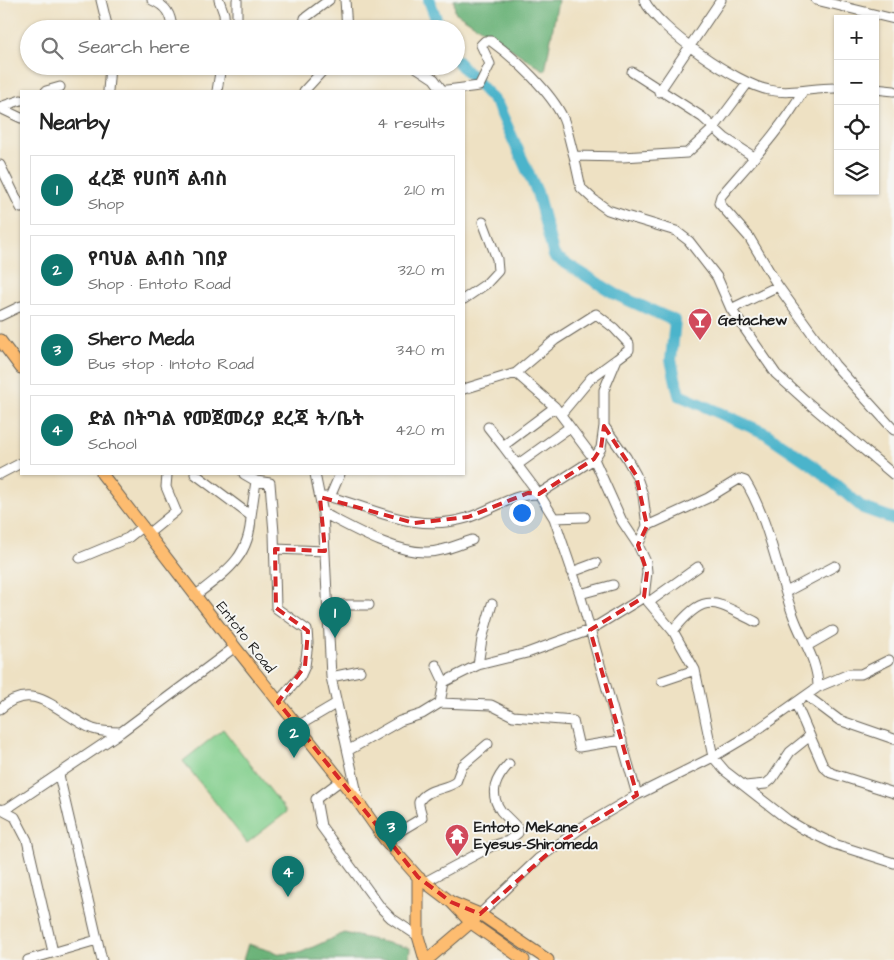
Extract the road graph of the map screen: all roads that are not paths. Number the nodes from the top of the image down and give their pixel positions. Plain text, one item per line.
1 (101, 0) edge
2 (152, 0) edge
3 (219, 0) edge
4 (237, 0) edge
5 (329, 0) edge
6 (346, 0) edge
7 (644, 0) edge
8 (721, 0) edge
9 (816, 0) edge
10 (894, 19) edge
11 (106, 20) edge
12 (171, 20) edge
13 (224, 20) edge
14 (237, 20) edge
15 (305, 20) edge
16 (347, 20) edge
17 (691, 47) junction
18 (632, 72) dead end
19 (109, 75) edge
20 (219, 75) edge
21 (319, 75) edge
22 (428, 75) edge
23 (747, 84) junction
24 (60, 86) dead end
25 (834, 88) edge
26 (879, 89) edge
27 (49, 90) edge
28 (108, 90) edge
29 (216, 90) edge
30 (305, 90) edge
31 (440, 90) edge
32 (449, 90) edge
33 (803, 91) junction
34 (894, 91) edge
35 (659, 92) junction
36 (20, 100) edge
37 (20, 106) edge
38 (0, 108) edge
39 (20, 118) edge
40 (714, 128) junction
41 (574, 156) junction
42 (754, 158) junction
43 (0, 165) edge
44 (20, 206) edge
45 (483, 222) dead end
46 (778, 286) junction
47 (465, 298) edge
48 (20, 306) edge
49 (731, 309) junction
50 (0, 316) edge
51 (0, 340) edge
52 (617, 359) junction
53 (20, 367) edge
54 (516, 373) junction
55 (465, 389) edge
56 (558, 410) junction
57 (604, 426) junction
58 (488, 427) dead end
59 (570, 427) junction
60 (894, 430) edge
61 (503, 446) junction
62 (594, 459) junction
63 (20, 464) edge
64 (517, 465) junction
65 (0, 474) edge
66 (103, 475) edge
67 (167, 475) dead end
68 (196, 475) edge
69 (246, 475) edge
70 (315, 475) edge
71 (339, 475) edge
72 (894, 475) edge
73 (256, 481) junction
74 (540, 494) junction
75 (325, 497) junction
76 (323, 513) junction
77 (251, 516) junction
78 (585, 516) dead end
79 (554, 518) junction
80 (647, 526) junction
81 (146, 530) junction
82 (472, 540) dead end
83 (638, 545) junction
84 (275, 549) junction
85 (325, 551) junction
86 (80, 558) dead end
87 (596, 563) dead end
88 (835, 566) dead end
89 (698, 567) dead end
90 (572, 572) junction
91 (613, 585) dead end
92 (786, 592) junction
93 (580, 594) junction
94 (196, 595) junction
95 (646, 599) junction
96 (492, 604) dead end
97 (328, 605) junction
98 (369, 605) dead end
99 (756, 622) dead end
100 (590, 630) junction
101 (673, 631) junction
102 (834, 631) dead end
103 (807, 646) junction
104 (235, 647) junction
105 (889, 660) dead end
106 (436, 665) dead end
107 (478, 665) junction
108 (694, 670) junction
109 (360, 671) dead end
110 (331, 676) junction
111 (444, 682) junction
112 (662, 682) dead end
113 (818, 687) junction
114 (807, 696) junction
115 (278, 702) junction
116 (337, 703) junction
117 (440, 703) junction
118 (796, 704) junction
119 (0, 709) edge
120 (298, 726) junction
121 (121, 732) junction
122 (810, 736) junction
123 (894, 738) edge
124 (622, 740) junction
125 (488, 744) dead end
126 (349, 750) junction
127 (713, 757) junction
128 (509, 764) dead end
129 (59, 775) junction
130 (340, 780) junction
131 (745, 786) junction
132 (894, 793) edge
133 (637, 795) junction
134 (359, 803) junction
135 (0, 809) edge
136 (385, 840) junction
137 (894, 863) edge
138 (420, 880) junction
139 (451, 902) junction
140 (480, 914) junction
141 (471, 923) junction
142 (418, 936) junction
143 (97, 940) junction
144 (53, 952) junction
145 (28, 960) edge
146 (102, 960) edge
147 (426, 960) edge
148 (524, 960) edge
149 (548, 960) edge

1 - 11 street
2 - 12 street
3 - 13 street
4 - 14 street
5 - 15 street
6 - 16 street
7 - 17 street
8 - 17 street
9 - 10 street
17 - 23 street
17 - 35 street
18 - 35 street
19 - 28 street
20 - 29 street
21 - 30 street
22 - 31 street
23 - 33 street
23 - 40 street
24 - 27 street
25 - 33 street
26 - 34 street
32 - 41 street
33 - 42 street
35 - 40 street
36 - 38 street
37 - 38 street
38 - 39 street
40 - 41 street
40 - 42 street
41 - 49 street
42 - 46 street
43 - 44 street
45 - 47 street
46 - 49 street
46 - 60 street
48 - 50 street
49 - 72 street
51 - 53 main road
52 - 54 street
52 - 56 street
52 - 57 street
54 - 55 street
54 - 56 street
56 - 59 street
56 - 61 street
57 - 62 street
57 - 80 street
58 - 61 street
59 - 62 street
59 - 64 street
61 - 64 street
62 - 74 street
62 - 83 street
63 - 65 street
64 - 74 street
66 - 81 main road, Entoto Road
67 - 81 street
68 - 77 street
69 - 73 street
70 - 75 street
71 - 75 street
73 - 77 street
73 - 84 street
74 - 75 street
74 - 79 street
75 - 76 street
76 - 82 street
76 - 85 street
77 - 94 street
78 - 79 street
79 - 90 street
80 - 83 street
80 - 92 street
81 - 86 street
81 - 94 main road, Entoto Road
83 - 95 street
84 - 85 street
84 - 115 street
85 - 97 street
87 - 90 street
88 - 92 street
89 - 95 street
90 - 93 street
91 - 93 street
92 - 103 street
93 - 100 street
94 - 104 main road, Entoto Road
95 - 100 street
95 - 101 street
96 - 107 street
97 - 98 street
97 - 110 street
99 - 101 street
100 - 107 street
100 - 124 street
101 - 108 street
102 - 103 street
103 - 113 street
104 - 115 main road, Entoto Road
104 - 121 street
105 - 113 street
106 - 111 street
107 - 111 street
108 - 112 street
108 - 127 street
109 - 110 street
110 - 116 street
111 - 117 street
113 - 114 street
114 - 118 street
114 - 123 street
115 - 120 main road, Entoto Road
116 - 120 street
116 - 126 street
117 - 124 street
117 - 126 street
118 - 122 street
118 - 127 street
119 - 121 street
120 - 130 main road, Entoto Road
121 - 129 street
122 - 131 street
122 - 132 street
124 - 133 street
125 - 136 street
126 - 134 street
127 - 131 street
127 - 133 street
128 - 138 street
129 - 135 street
129 - 143 street
130 - 134 main road, Entoto Road
130 - 142 street
131 - 137 street
133 - 140 street
134 - 136 main road, Entoto Road
135 - 144 street
136 - 138 main road, Entoto Road
138 - 139 main road, Entoto Road
138 - 142 main road
139 - 140 main road
139 - 141 main road
140 - 141 main road
140 - 149 main road
141 - 147 main road
141 - 148 main road
142 - 147 main road
143 - 144 street
143 - 146 street
144 - 145 street

